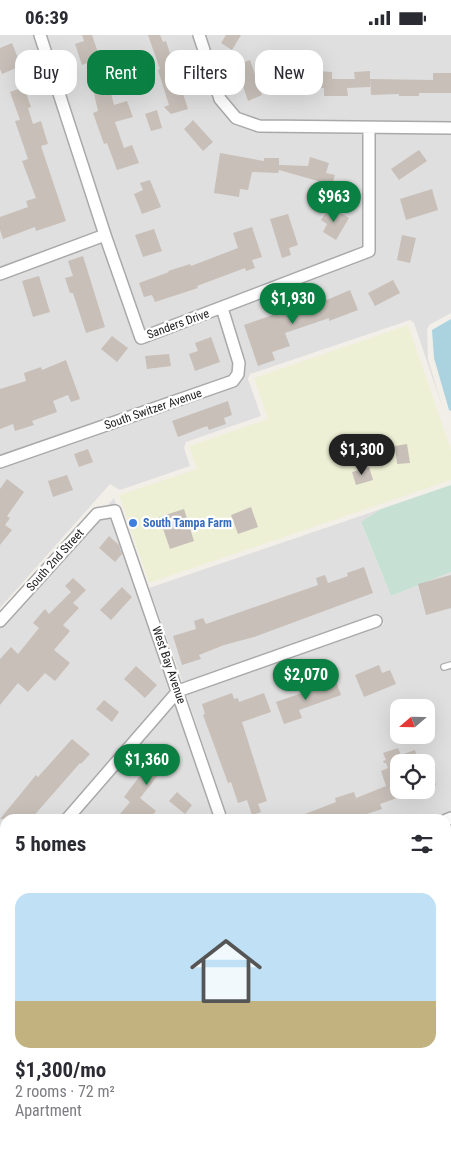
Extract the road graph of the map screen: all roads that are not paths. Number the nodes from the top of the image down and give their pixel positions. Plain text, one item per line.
1 (40, 35) edge
2 (199, 35) edge
3 (369, 128) junction
4 (451, 128) edge
5 (105, 235) junction
6 (0, 273) edge
7 (222, 308) junction
8 (0, 462) edge
9 (115, 511) joint
10 (0, 621) edge
11 (376, 621) dead end
12 (451, 665) edge
13 (444, 667) dead end
14 (178, 691) junction
15 (71, 814) edge
16 (219, 814) edge

1 - 5 street, Sanders Drive
2 - 3 street
3 - 4 street
3 - 7 street, Sanders Drive
5 - 6 street
5 - 7 street, Sanders Drive
7 - 8 street, South Switzer Avenue
9 - 10 street, South 2nd Street
9 - 14 street, West Bay Avenue
11 - 14 street
12 - 13 lane
14 - 15 street
14 - 16 street, West Bay Avenue

